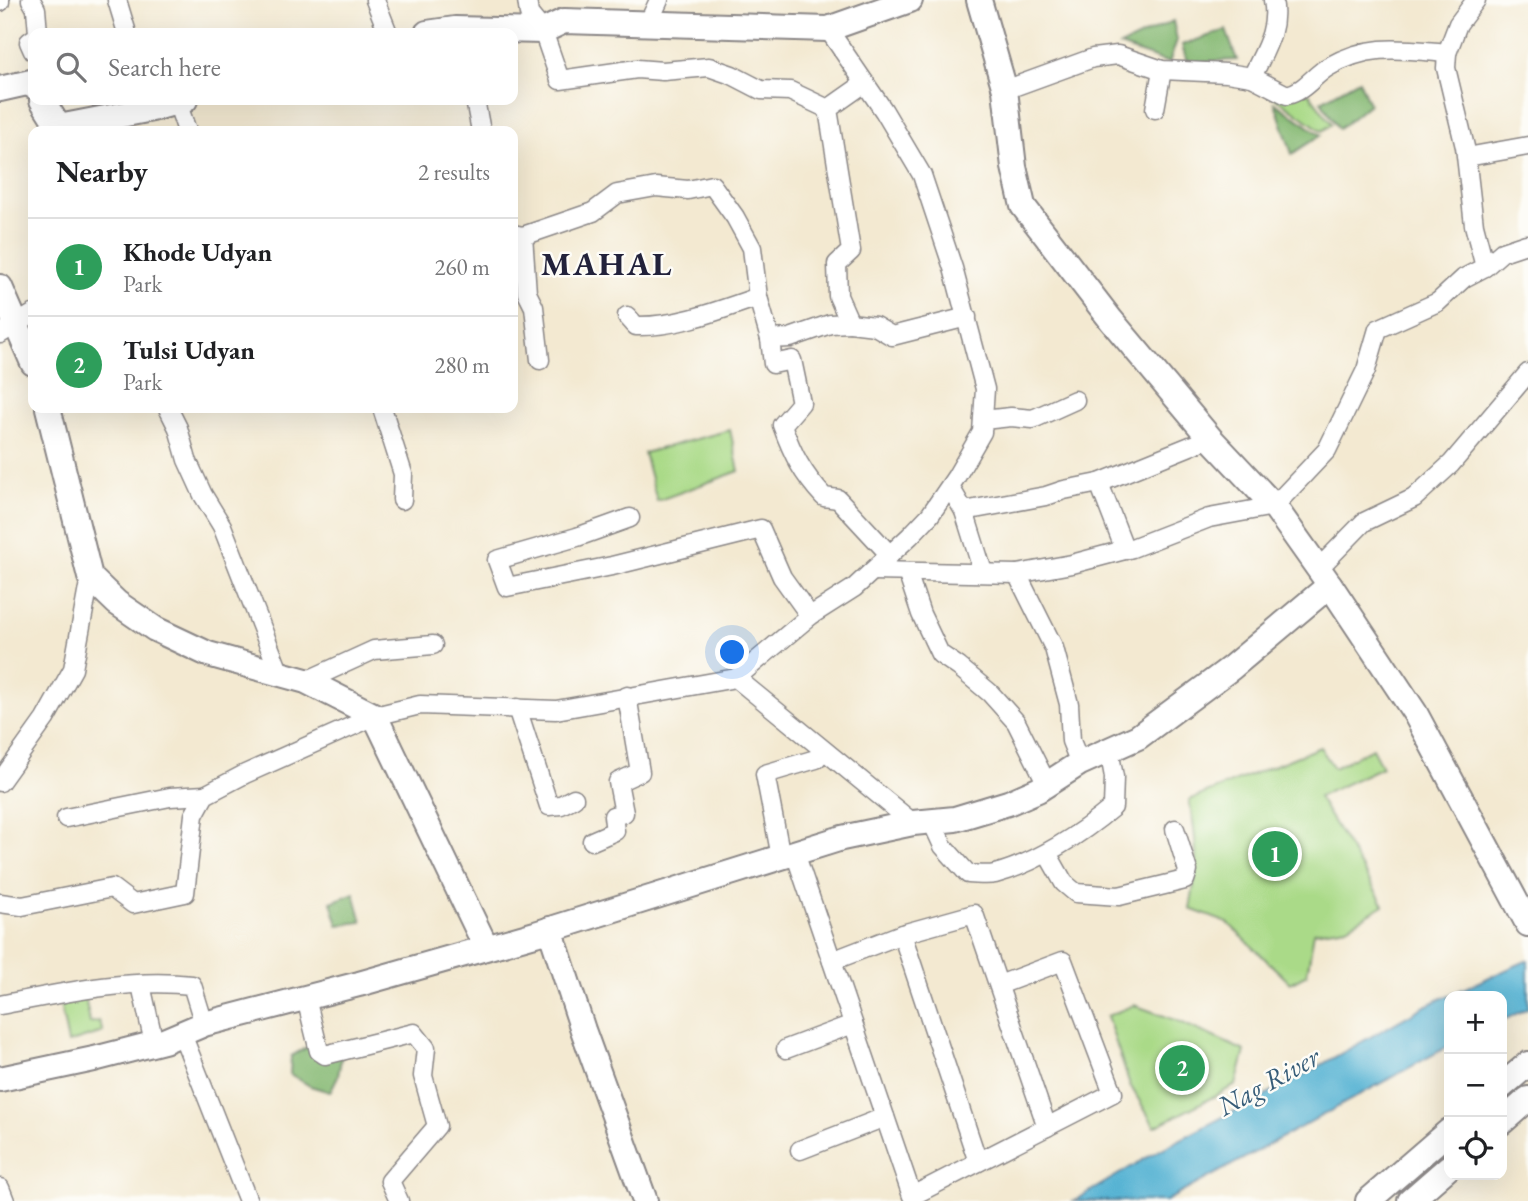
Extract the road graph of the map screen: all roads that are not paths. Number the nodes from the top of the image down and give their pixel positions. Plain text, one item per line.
1 (31, 0) edge
2 (117, 0) edge
3 (375, 0) edge
4 (527, 0) edge
5 (659, 0) edge
6 (910, 0) edge
7 (979, 0) edge
8 (1273, 0) edge
9 (1476, 0) edge
10 (648, 24) junction
11 (38, 28) edge
12 (125, 28) edge
13 (386, 28) edge
14 (828, 29) junction
15 (518, 31) edge
16 (543, 31) junction
17 (1447, 53) junction
18 (1162, 70) junction
19 (1252, 77) junction
20 (865, 83) junction
21 (28, 87) edge
22 (0, 89) edge
23 (1005, 90) junction
24 (46, 105) edge
25 (146, 105) edge
26 (182, 105) edge
27 (476, 105) edge
28 (828, 109) junction
29 (1155, 109) dead end
30 (58, 126) edge
31 (71, 126) edge
32 (186, 126) edge
33 (480, 126) edge
34 (1528, 146) edge
35 (1467, 157) junction
36 (518, 235) edge
37 (1528, 245) edge
38 (1485, 267) junction
39 (0, 287) edge
40 (758, 297) junction
41 (627, 316) dead end
42 (967, 317) junction
43 (16, 323) edge
44 (850, 323) junction
45 (770, 339) junction
46 (28, 351) edge
47 (540, 360) dead end
48 (1528, 373) edge
49 (1075, 400) dead end
50 (49, 413) edge
51 (170, 413) edge
52 (384, 413) edge
53 (983, 420) junction
54 (1210, 438) junction
55 (1099, 483) junction
56 (950, 487) junction
57 (402, 500) dead end
58 (1274, 506) junction
59 (964, 511) junction
60 (630, 518) dead end
61 (1125, 550) junction
62 (890, 555) junction
63 (873, 571) junction
64 (907, 572) junction
65 (983, 572) junction
66 (1017, 575) junction
67 (90, 577) junction
68 (1324, 577) junction
69 (810, 616) junction
70 (433, 645) dead end
71 (280, 674) junction
72 (736, 678) junction
73 (306, 681) junction
74 (627, 696) junction
75 (517, 708) junction
76 (375, 716) junction
77 (1109, 750) junction
78 (823, 751) junction
79 (1080, 763) junction
80 (0, 782) edge
81 (1047, 784) junction
82 (205, 795) junction
83 (574, 798) dead end
84 (66, 818) dead end
85 (923, 822) junction
86 (1175, 829) dead end
87 (592, 841) dead end
88 (1047, 853) junction
89 (788, 855) junction
90 (0, 902) edge
91 (1528, 924) edge
92 (543, 932) junction
93 (902, 934) junction
94 (486, 947) junction
95 (832, 961) junction
96 (141, 985) junction
97 (999, 985) junction
98 (306, 998) junction
99 (0, 1005) edge
100 (204, 1024) junction
101 (853, 1024) junction
102 (181, 1034) junction
103 (154, 1043) junction
104 (786, 1049) dead end
105 (1528, 1064) edge
106 (0, 1079) edge
107 (1507, 1082) edge
108 (1528, 1099) edge
109 (885, 1117) junction
110 (1507, 1118) edge
111 (1047, 1127) junction
112 (1444, 1135) edge
113 (800, 1150) dead end
114 (978, 1162) junction
115 (1444, 1171) edge
116 (0, 1188) edge
117 (5, 1201) edge
118 (248, 1201) edge
119 (398, 1201) edge
120 (631, 1201) edge
121 (645, 1201) edge
122 (1368, 1201) edge
123 (1410, 1201) edge

1 - 11 street
2 - 12 street
3 - 13 street
4 - 16 street
5 - 10 street
6 - 14 street
7 - 23 street
8 - 19 street
9 - 17 street
10 - 14 street
10 - 16 street
14 - 20 street
15 - 16 street
16 - 28 street
17 - 19 street
17 - 35 street
18 - 19 street
18 - 23 street
18 - 29 street
20 - 28 street
20 - 42 street
21 - 22 street
23 - 54 street
24 - 30 street
25 - 31 street
26 - 32 street
27 - 33 street
28 - 44 street
34 - 35 street
35 - 38 street
36 - 40 street
36 - 47 street
37 - 38 street
38 - 58 street
39 - 43 street
40 - 41 street
40 - 45 street
42 - 44 street
42 - 53 street
43 - 46 street
44 - 45 street
45 - 62 street
48 - 68 street
49 - 53 street
50 - 67 street
51 - 71 street
52 - 57 street
53 - 56 street
54 - 55 street
54 - 58 street
55 - 59 street
55 - 61 street
56 - 59 street
56 - 62 street
58 - 61 street
58 - 68 street
59 - 65 street
60 - 69 street
61 - 66 street
62 - 63 street
63 - 64 street
63 - 69 street
64 - 65 street
64 - 81 street
65 - 66 street
66 - 79 street
67 - 71 street
67 - 80 street
68 - 77 street
68 - 91 street
69 - 72 street
70 - 73 street
71 - 73 street
72 - 74 street
72 - 78 street
73 - 76 street
74 - 75 street
74 - 87 street
75 - 76 street
75 - 83 street
76 - 82 street
76 - 94 street
77 - 79 street
77 - 88 street
78 - 85 street
78 - 89 street
79 - 81 street
81 - 85 street
82 - 84 street
82 - 90 street
85 - 88 street
85 - 89 street
86 - 88 street
89 - 92 street
89 - 95 street
92 - 94 street
92 - 120 street
92 - 121 street
93 - 95 street
93 - 97 street
93 - 114 street
94 - 98 street
95 - 101 street
96 - 99 street
96 - 100 street
96 - 103 street
97 - 111 street
97 - 111 street
98 - 100 street
98 - 119 street
100 - 102 street
101 - 104 street
101 - 109 street
102 - 103 street
102 - 118 street
103 - 106 street
105 - 107 street
108 - 110 street
109 - 113 street
109 - 114 street
111 - 114 street
112 - 122 street
115 - 123 street
116 - 117 street

